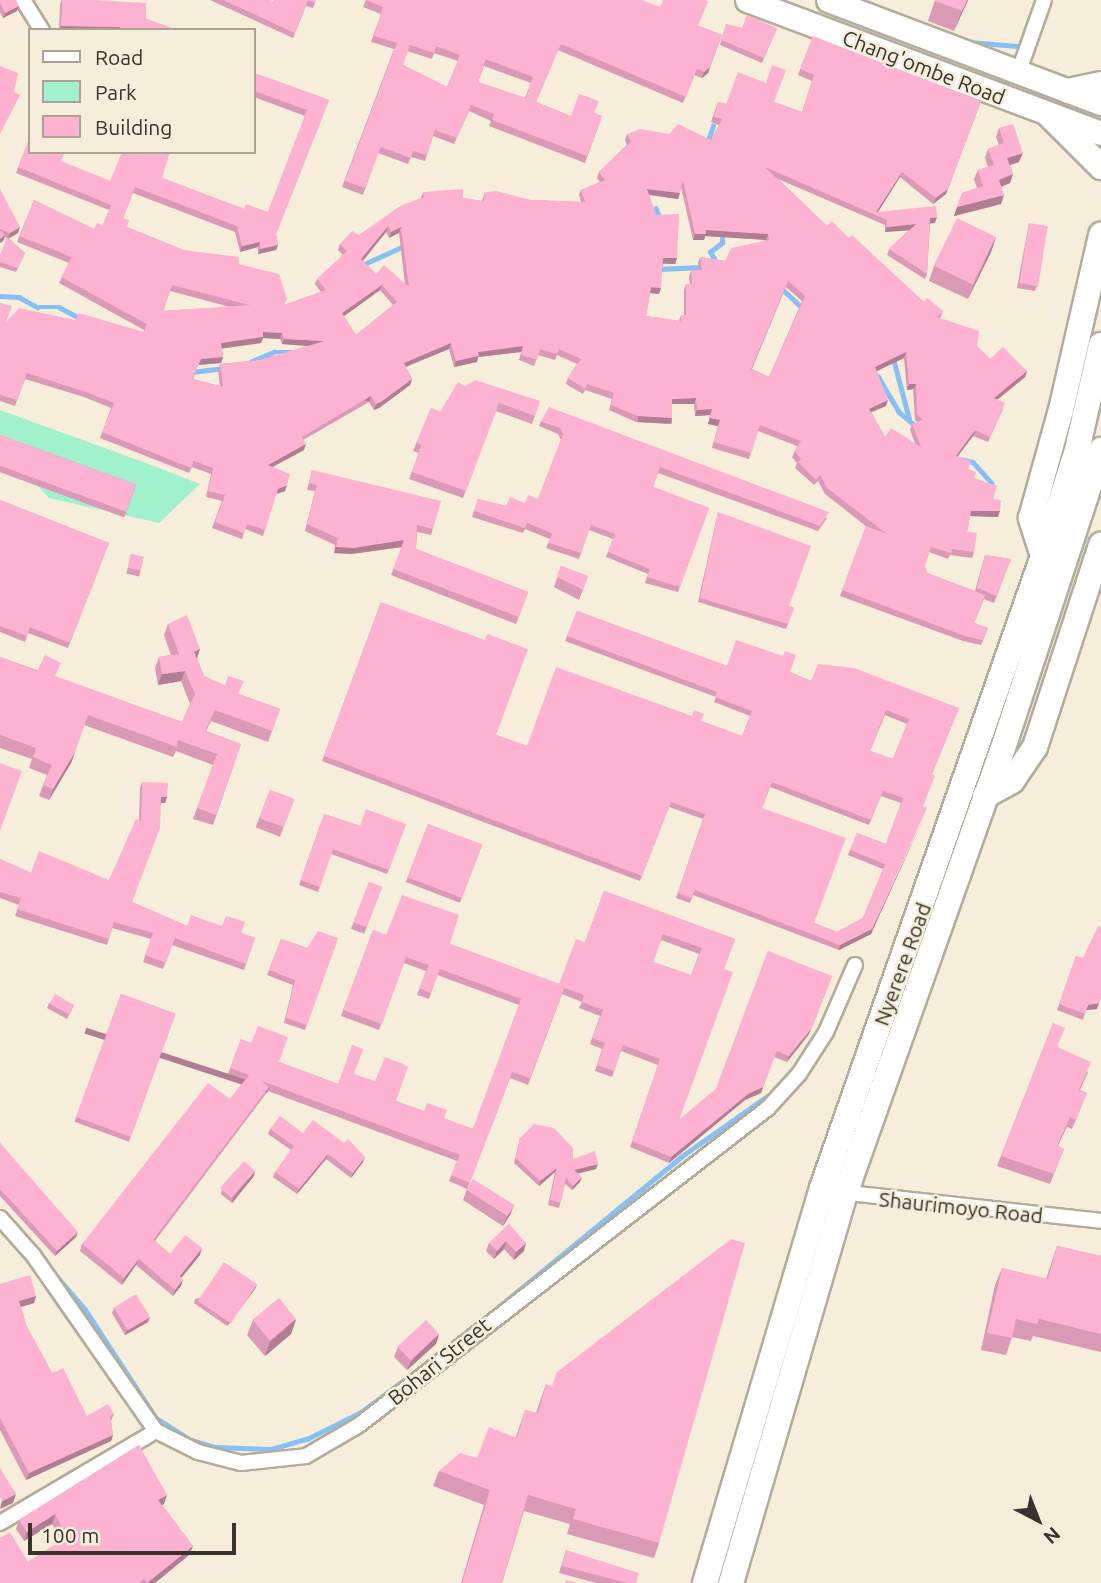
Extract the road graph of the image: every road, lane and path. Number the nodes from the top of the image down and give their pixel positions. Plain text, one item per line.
1 (23, 0) edge
2 (747, 0) edge
3 (828, 0) edge
4 (1044, 0) edge
5 (41, 28) edge
6 (1019, 71) junction
7 (1101, 84) edge
8 (1068, 91) junction
9 (1101, 103) edge
10 (1049, 115) junction
11 (1101, 133) edge
12 (1101, 167) edge
13 (1101, 235) edge
14 (1101, 345) edge
15 (1101, 450) edge
16 (1101, 545) edge
17 (1043, 556) junction
18 (985, 796) junction
19 (855, 965) dead end
20 (833, 1191) junction
21 (0, 1218) edge
22 (1101, 1221) edge
23 (156, 1431) junction
24 (0, 1523) edge
25 (705, 1583) edge
26 (731, 1583) edge

1 - 5 street
2 - 10 main road, Chang'ombe Road
3 - 6 main road, Chang'ombe Road
4 - 6 street
6 - 8 main road, Chang'ombe Road
7 - 8 highway
8 - 9 main road, Chang'ombe Road
10 - 11 main road, Chang'ombe Road
10 - 12 highway
13 - 17 highway
14 - 17 highway, Nyerere Road
15 - 18 highway, Nyerere Road
16 - 18 highway
17 - 20 highway, Nyerere Road
18 - 20 highway, Nyerere Road
19 - 23 street, Bohari Street
20 - 22 street, Shaurimoyo Road
20 - 25 highway, Nyerere Road
20 - 26 highway, Nyerere Road
21 - 23 street, Bohari Street
23 - 24 street

